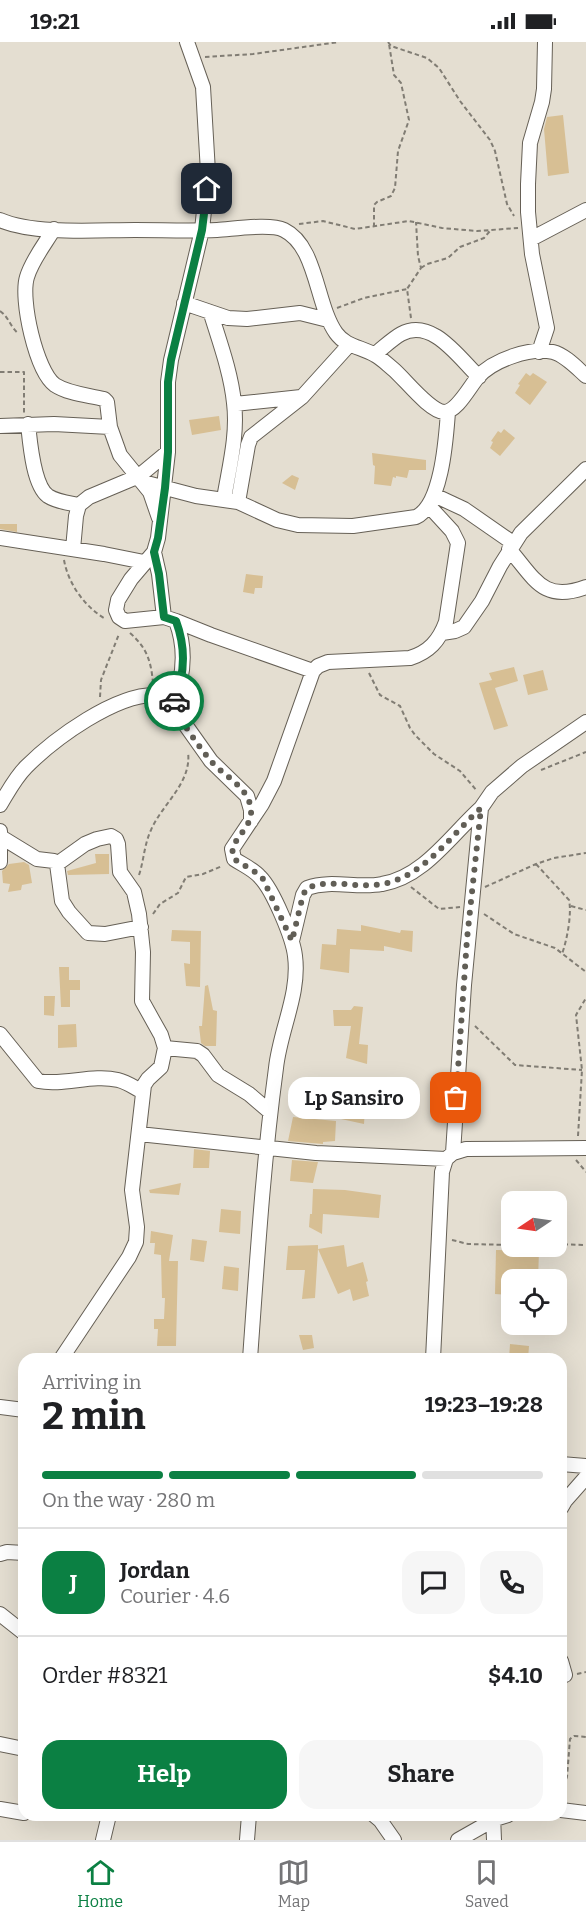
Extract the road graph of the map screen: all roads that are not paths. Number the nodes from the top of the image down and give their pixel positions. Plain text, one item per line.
1 (187, 42) edge
2 (545, 42) edge
3 (586, 210) edge
4 (0, 220) edge
5 (54, 229) junction
6 (202, 230) junction
7 (531, 238) junction
8 (184, 303) junction
9 (211, 314) junction
10 (327, 316) junction
11 (349, 345) junction
12 (539, 352) junction
13 (375, 354) junction
14 (478, 376) junction
15 (586, 376) edge
16 (302, 397) junction
17 (235, 404) junction
18 (448, 412) junction
19 (26, 424) junction
20 (0, 426) edge
21 (110, 426) junction
22 (168, 452) junction
23 (586, 469) edge
24 (141, 479) junction
25 (165, 488) junction
26 (231, 501) junction
27 (431, 501) junction
28 (79, 505) junction
29 (159, 520) junction
30 (0, 538) edge
31 (511, 546) junction
32 (73, 549) junction
33 (149, 557) junction
34 (586, 586) edge
35 (170, 619) junction
36 (442, 633) junction
37 (313, 671) junction
38 (172, 706) junction
39 (586, 722) edge
40 (483, 804) junction
41 (0, 805) edge
42 (251, 821) junction
43 (1, 833) edge
44 (0, 862) edge
45 (57, 864) junction
46 (141, 927) junction
47 (292, 941) junction
48 (0, 1034) edge
49 (165, 1048) junction
50 (143, 1092) junction
51 (270, 1112) junction
52 (139, 1134) junction
53 (268, 1148) junction
54 (582, 1148) edge
55 (449, 1156) junction
56 (65, 1353) edge
57 (251, 1353) edge
58 (433, 1353) edge
59 (567, 1464) edge
60 (586, 1466) edge
61 (586, 1477) edge
62 (567, 1499) edge
63 (2, 1551) edge
64 (18, 1552) edge
65 (0, 1614) edge
66 (18, 1628) edge
67 (0, 1744) edge
68 (18, 1748) edge
69 (0, 1809) edge
70 (567, 1811) edge
71 (18, 1812) edge
72 (586, 1814) edge
73 (108, 1821) edge
74 (249, 1821) edge
75 (381, 1821) edge
76 (490, 1821) edge
77 (497, 1821) edge
78 (103, 1840) edge
79 (247, 1840) edge
80 (394, 1840) edge
81 (458, 1840) edge
82 (494, 1840) edge

1 - 6 street
2 - 7 street
3 - 7 street
4 - 5 street
5 - 6 street
5 - 21 street
6 - 8 street
6 - 10 street
7 - 12 street
8 - 9 street
8 - 22 street
9 - 10 street
9 - 17 street
10 - 11 street
11 - 13 street
11 - 16 street
12 - 14 street
12 - 15 street
13 - 14 street
13 - 18 street
14 - 18 street
16 - 17 street
16 - 26 street
17 - 26 street
18 - 27 street
19 - 20 street
19 - 21 street
19 - 28 street
21 - 24 street
22 - 24 street
22 - 25 street
23 - 31 street
24 - 25 street
24 - 28 street
24 - 29 street
25 - 26 street
25 - 29 street
26 - 27 street
27 - 31 street
27 - 36 street
28 - 32 street
29 - 33 street
30 - 32 street
31 - 34 street
31 - 36 street
32 - 33 street
33 - 35 street
33 - 35 street
35 - 37 street
35 - 38 street
36 - 37 street
37 - 42 street
38 - 41 street
38 - 42 street
39 - 40 street
40 - 47 street
40 - 55 street
42 - 47 street
43 - 44 street
43 - 45 street
45 - 46 street
45 - 46 street
46 - 49 street
47 - 51 street
48 - 50 street
49 - 50 street
49 - 51 street
50 - 52 street
51 - 53 street
52 - 53 street
52 - 56 street
53 - 55 street
53 - 57 street
54 - 55 street
55 - 58 street
59 - 60 street
61 - 62 street
63 - 64 street
65 - 66 street
67 - 68 street
69 - 71 street
70 - 72 street
73 - 78 street
74 - 79 street
75 - 80 street
76 - 81 street
77 - 82 street

